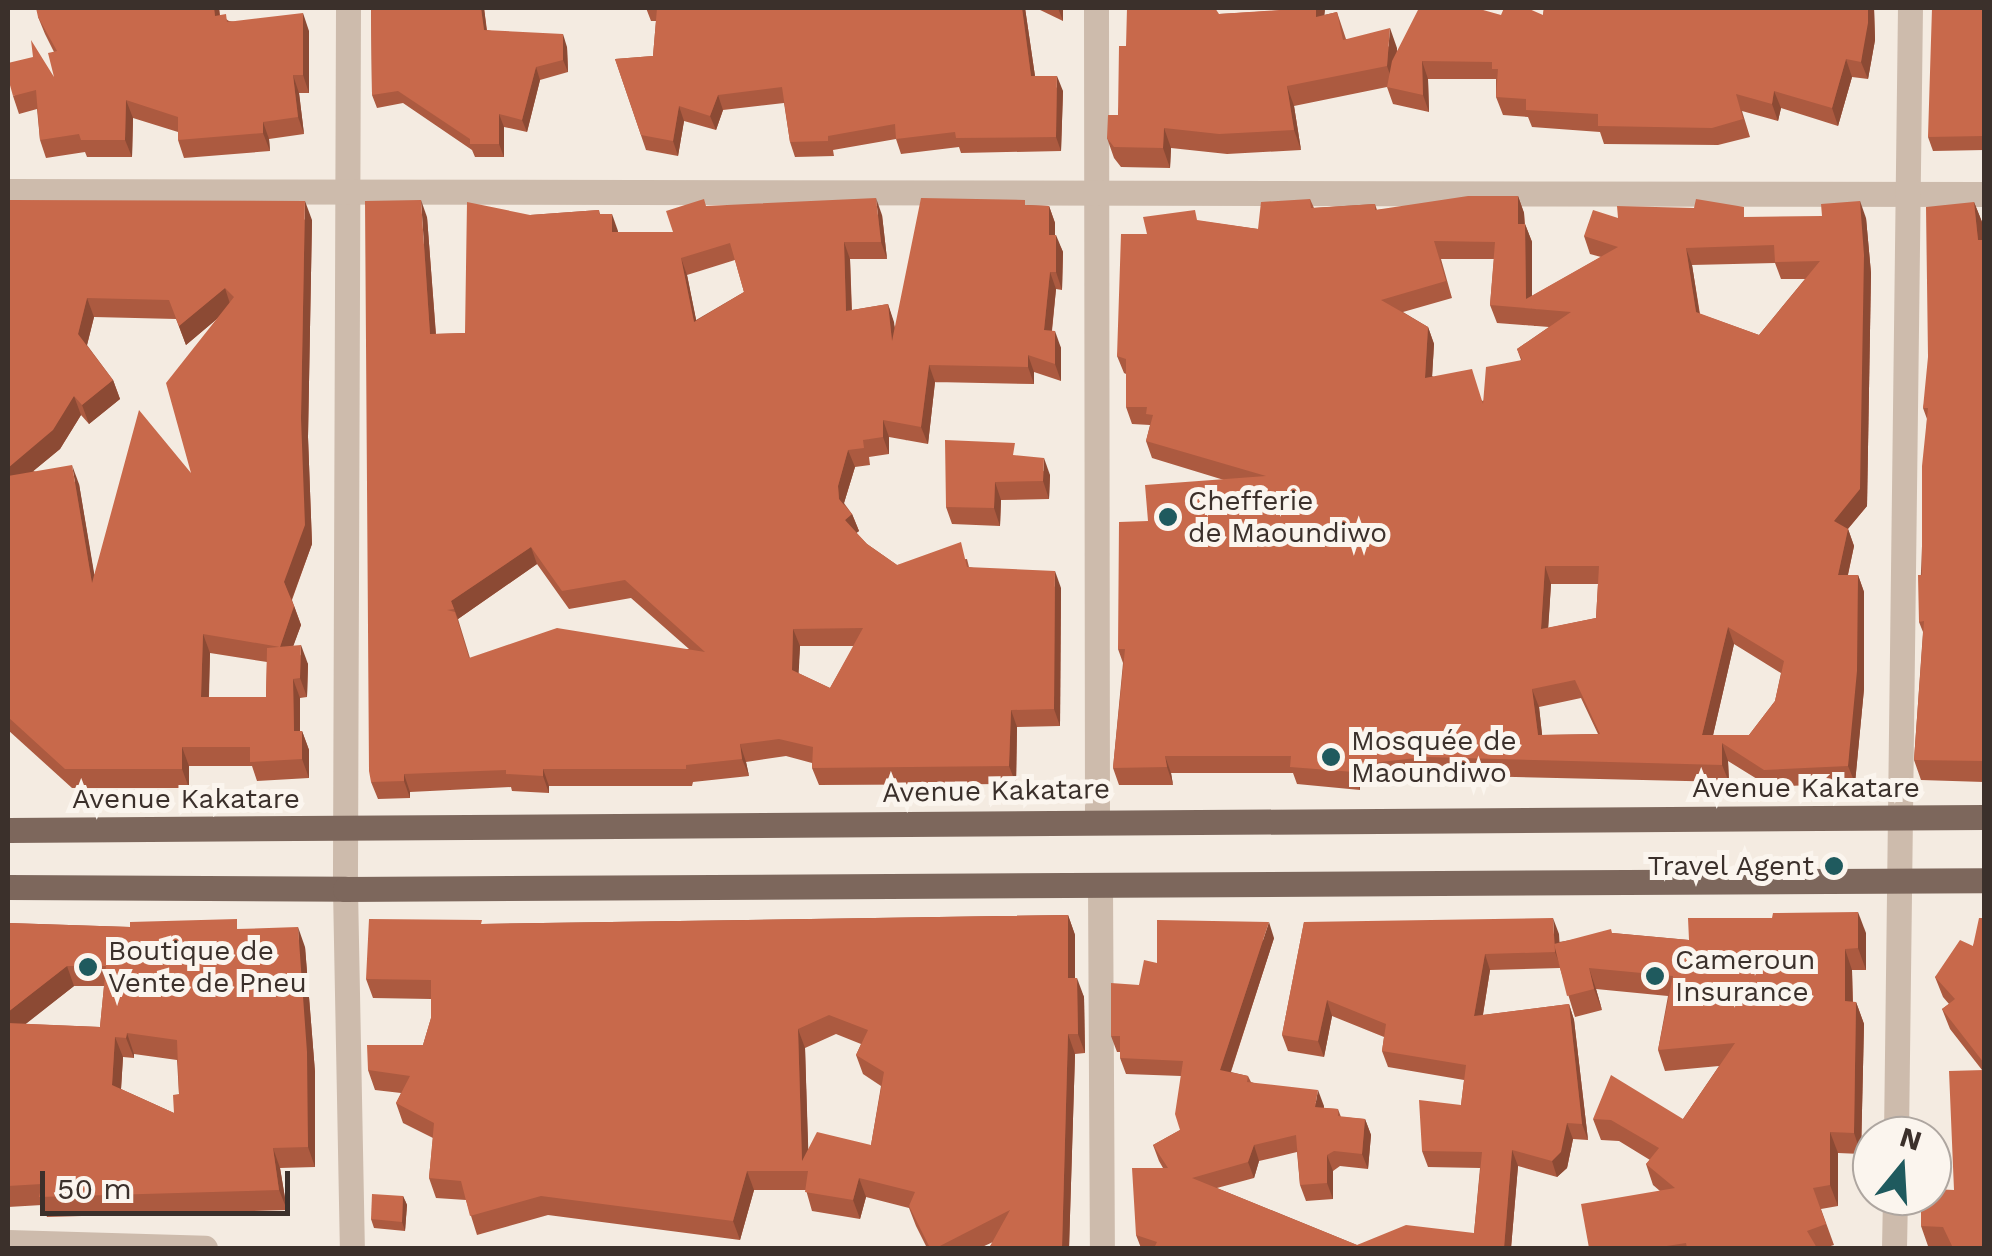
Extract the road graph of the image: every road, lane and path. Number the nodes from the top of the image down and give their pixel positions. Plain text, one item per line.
1 (348, 8) edge
2 (1096, 8) edge
3 (1910, 8) edge
4 (350, 188) junction
5 (8, 191) edge
6 (1098, 193) junction
7 (1984, 194) edge
8 (1909, 196) junction
9 (1984, 817) edge
10 (1899, 818) junction
11 (1097, 820) junction
12 (346, 828) junction
13 (8, 830) edge
14 (1901, 880) junction
15 (1984, 880) edge
16 (1100, 886) junction
17 (8, 887) edge
18 (346, 890) junction
19 (1896, 1116) edge
20 (1895, 1216) edge
21 (8, 1242) edge
22 (205, 1248) edge
23 (352, 1248) edge
24 (1102, 1248) edge
25 (1894, 1248) edge

1 - 4 street
2 - 6 street
3 - 8 street
4 - 5 street
4 - 6 street
4 - 12 street
6 - 8 street
6 - 11 street
7 - 8 street
8 - 10 street
9 - 10 main road, Avenue Kakatare
10 - 11 main road, Avenue Kakatare
10 - 14 street
11 - 12 main road, Avenue Kakatare
12 - 13 main road, Avenue Kakatare
12 - 18 street
14 - 15 main road
14 - 16 main road
14 - 19 street
16 - 18 main road
16 - 24 street
17 - 18 main road
18 - 23 street
20 - 25 street
21 - 22 street

